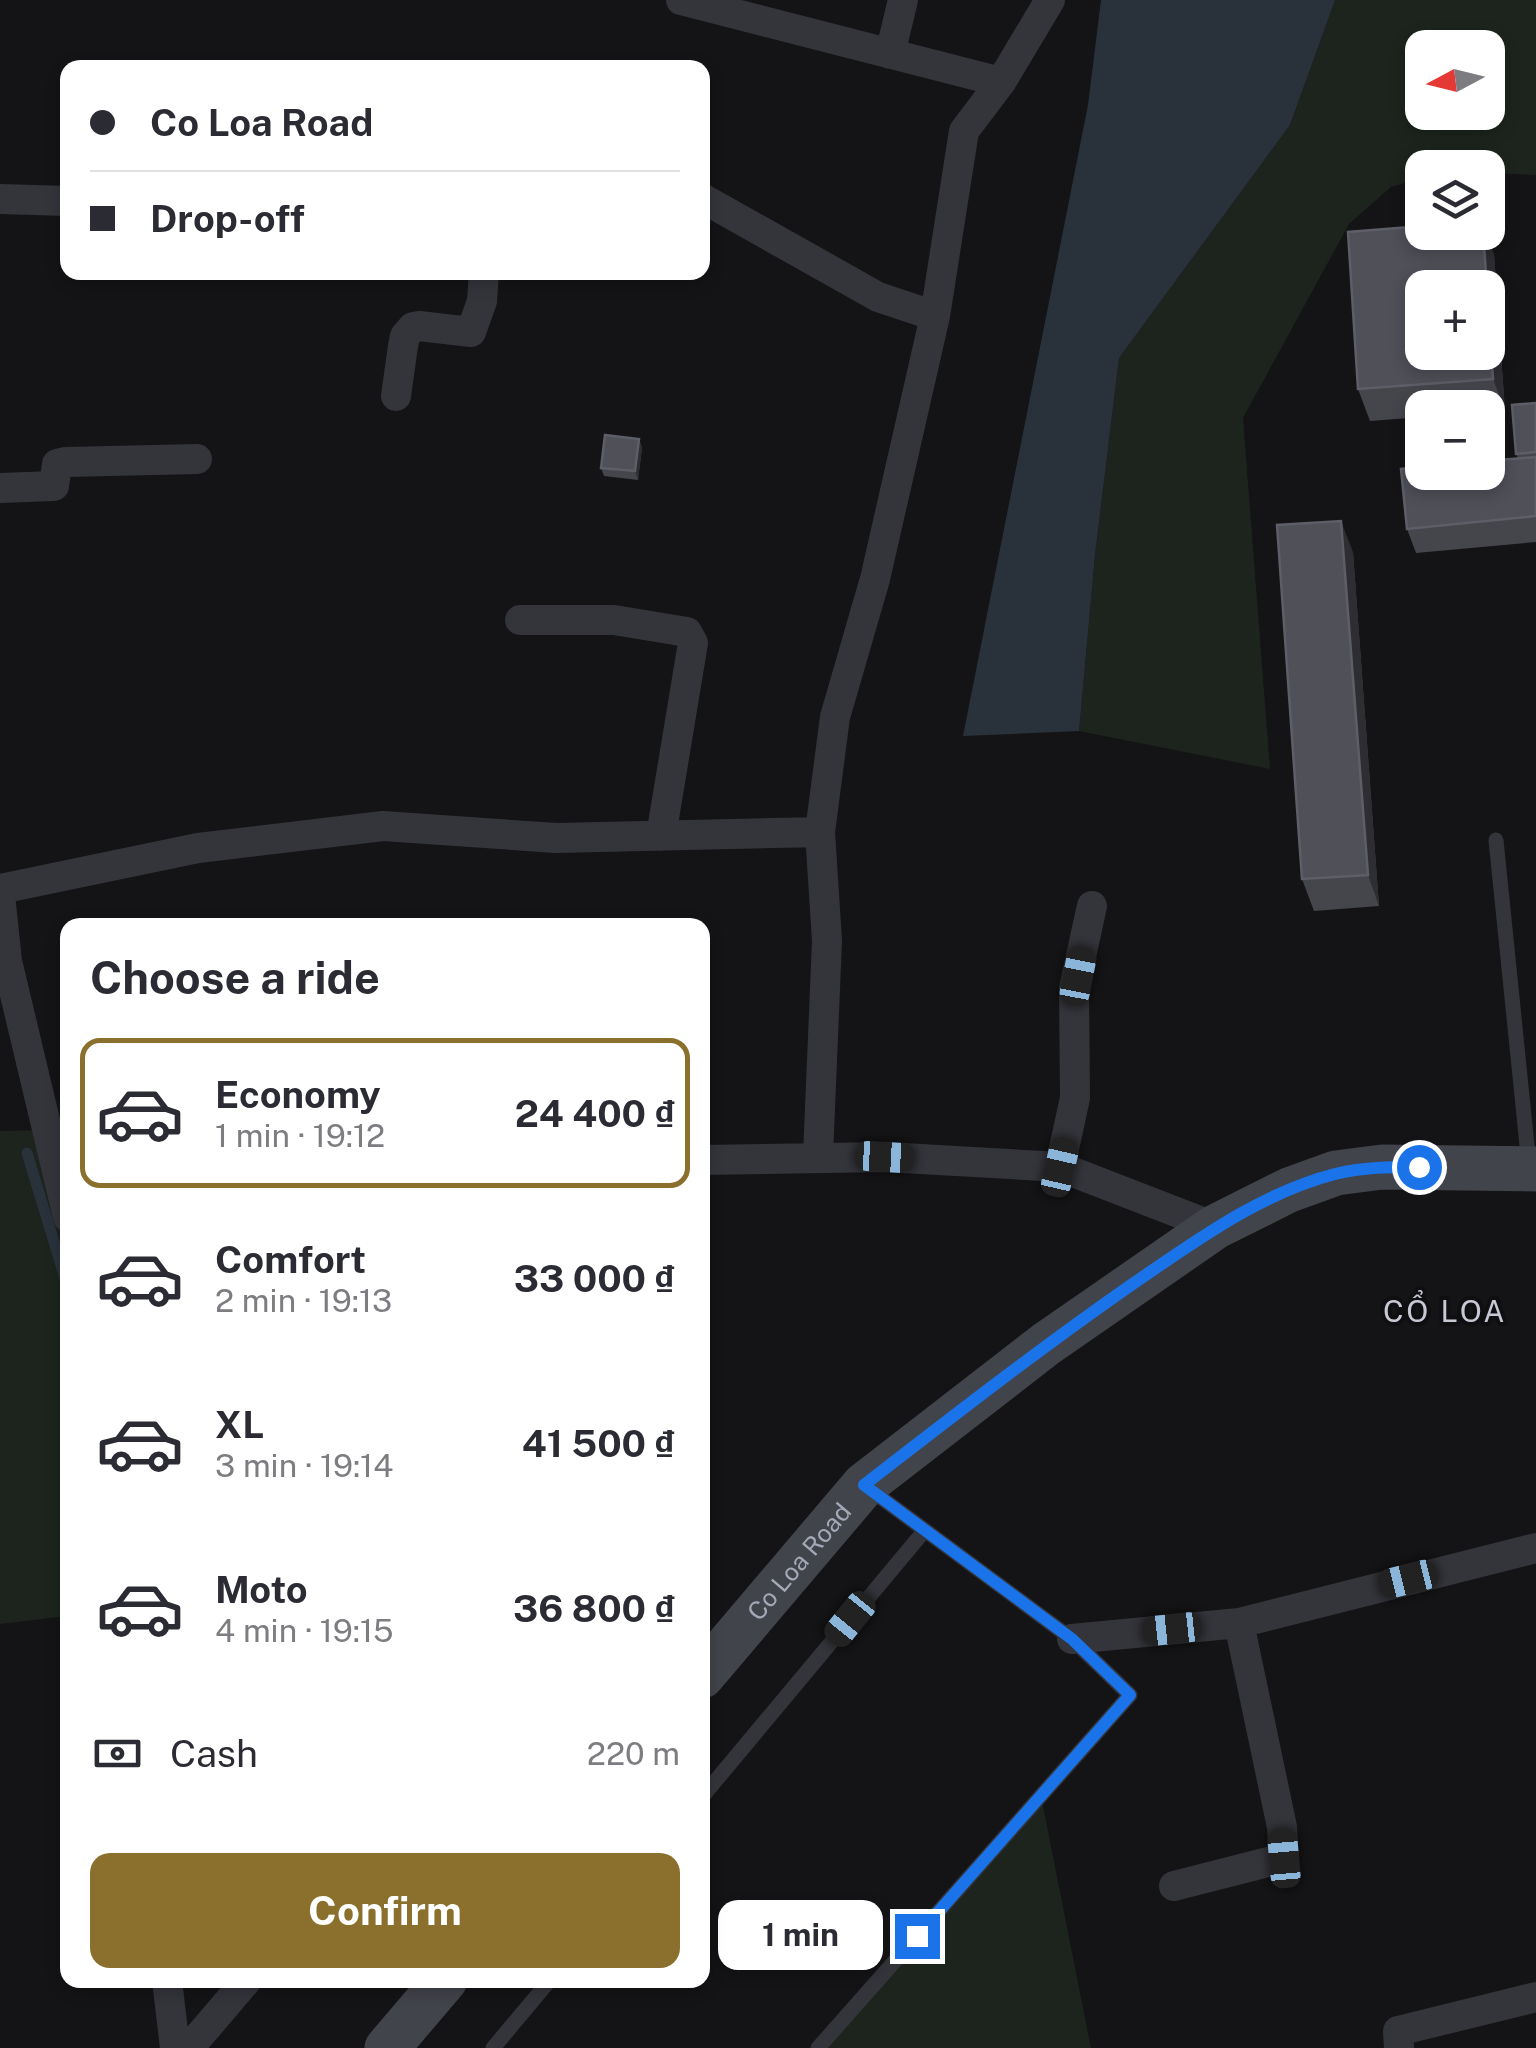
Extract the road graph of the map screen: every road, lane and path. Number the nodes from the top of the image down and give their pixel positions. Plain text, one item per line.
1 (681, 0) edge
2 (902, 0) edge
3 (1050, 0) edge
4 (774, 12) edge
5 (890, 54) junction
6 (1001, 82) junction
7 (0, 199) edge
8 (60, 202) edge
9 (710, 202) edge
10 (483, 280) edge
11 (935, 316) junction
12 (396, 396) dead end
13 (197, 459) dead end
14 (0, 488) edge
15 (520, 620) dead end
16 (820, 832) junction
17 (661, 836) junction
18 (1496, 840) dead end
19 (0, 892) edge
20 (1092, 906) dead end
21 (818, 1156) junction
22 (710, 1160) edge
23 (1060, 1167) junction
24 (1532, 1169) edge
25 (60, 1184) edge
26 (1216, 1227) junction
27 (864, 1485) junction
28 (925, 1530) junction
29 (1536, 1548) edge
30 (1239, 1622) junction
31 (1072, 1639) junction
32 (710, 1667) edge
33 (710, 1786) edge
34 (1174, 1886) dead end
35 (168, 1988) edge
36 (240, 1988) edge
37 (438, 1988) edge
38 (543, 1988) edge
39 (1536, 1997) edge
40 (175, 2048) edge
41 (189, 2048) edge
42 (387, 2048) edge
43 (493, 2048) edge
44 (818, 2048) edge
45 (1399, 2048) edge

1 - 4 street
2 - 5 street
3 - 6 street
4 - 5 street
5 - 6 street
6 - 11 street
7 - 8 street
9 - 11 street
10 - 12 street
11 - 16 street
13 - 14 street
15 - 17 street
16 - 17 street
16 - 21 street
17 - 19 street
18 - 24 lane
19 - 25 street
20 - 23 street
21 - 22 street
21 - 23 street
23 - 26 street
24 - 26 street, Co Loa Road
26 - 27 street, Co Loa Road
27 - 28 lane
27 - 32 street, Co Loa Road
28 - 31 lane
28 - 33 lane
29 - 30 street
30 - 31 street
30 - 34 street
31 - 44 lane
35 - 40 street
36 - 41 street
37 - 42 street
38 - 43 lane
39 - 45 street

